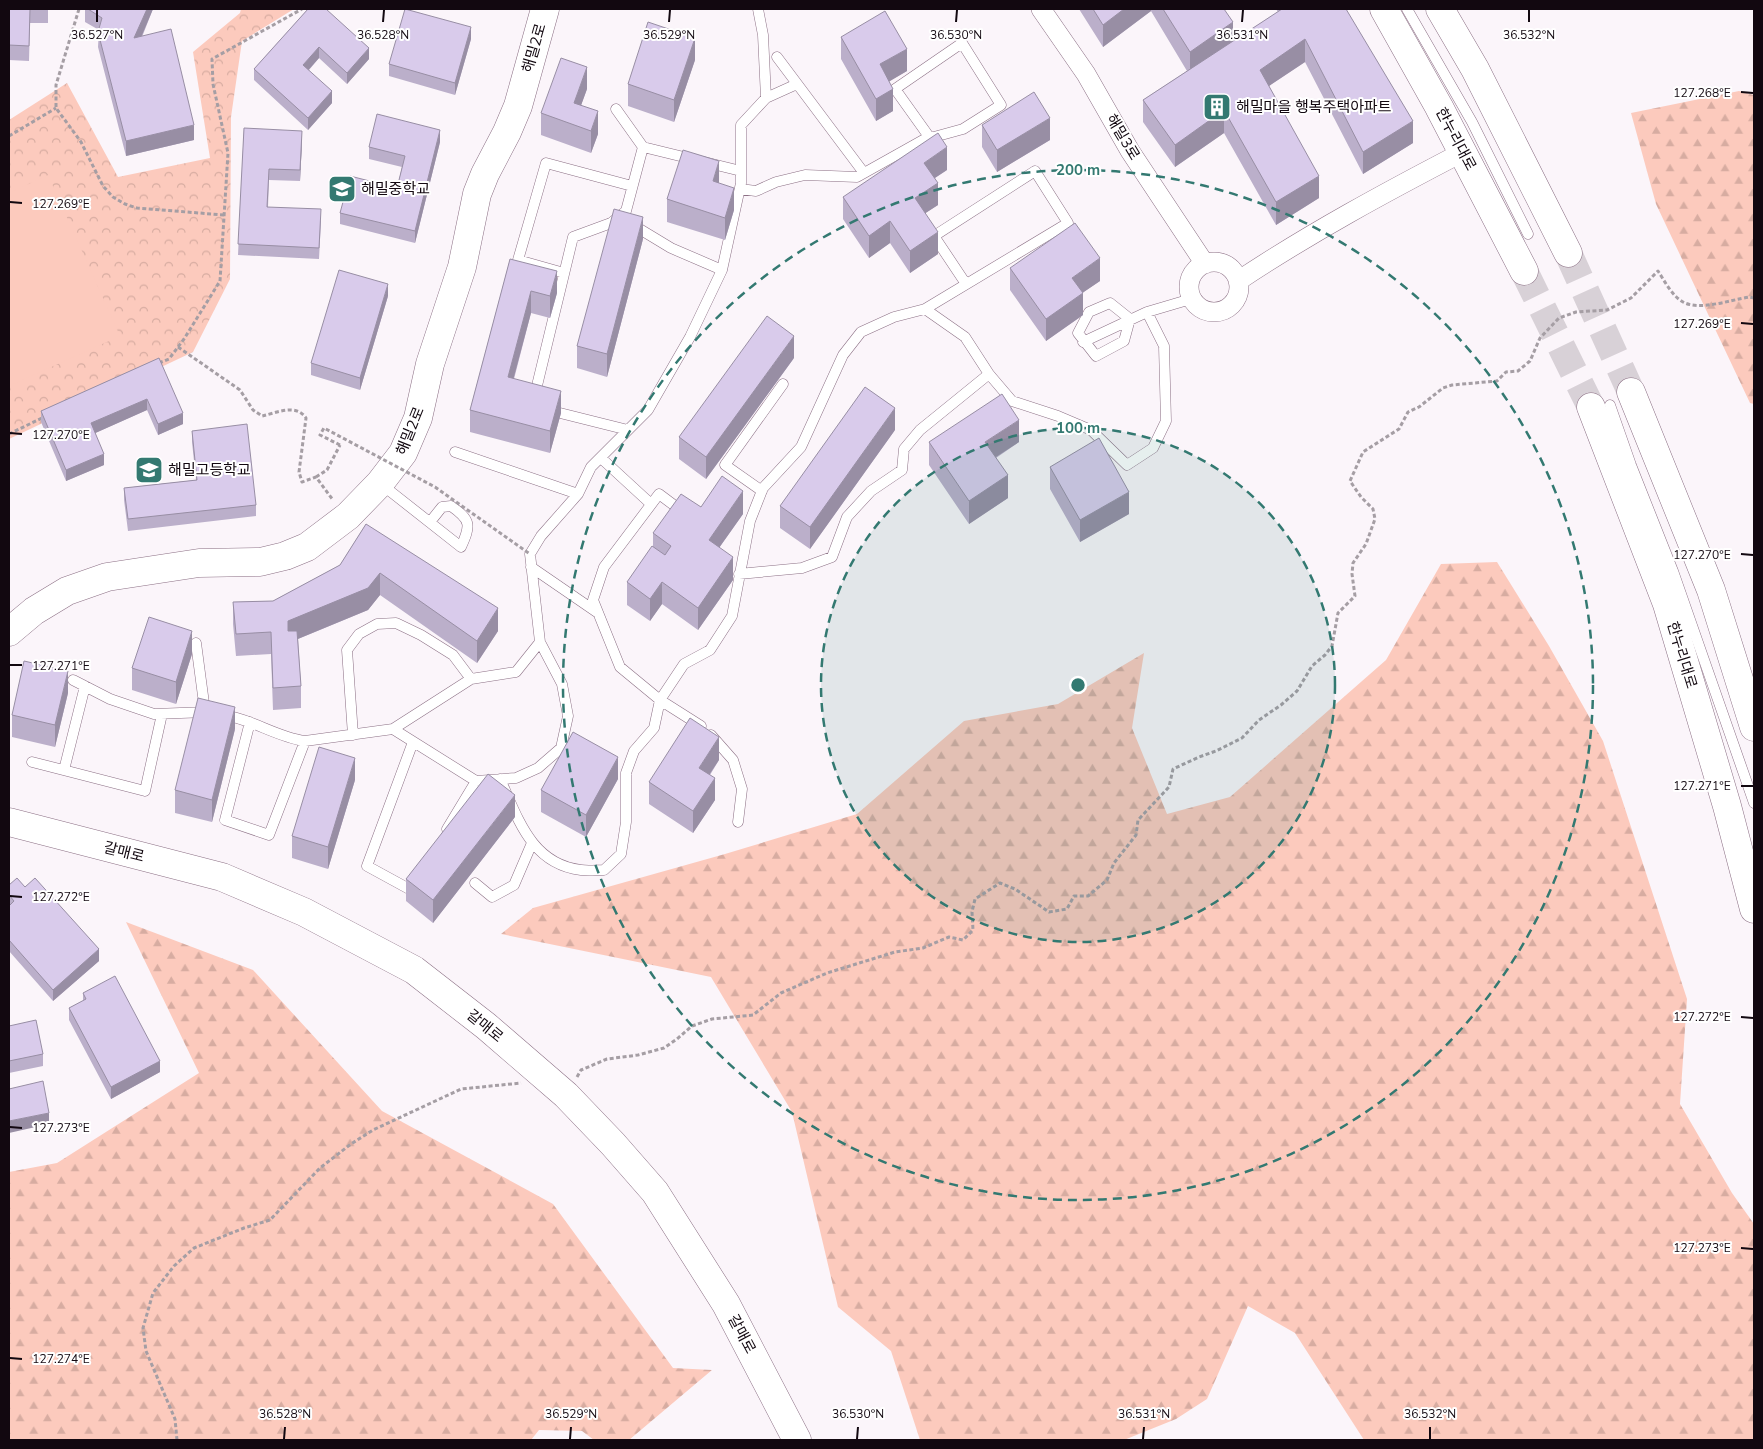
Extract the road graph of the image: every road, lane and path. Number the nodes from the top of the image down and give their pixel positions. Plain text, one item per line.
1 (79, 9) edge
2 (302, 9) edge
3 (545, 9) edge
4 (758, 9) edge
5 (1041, 9) edge
6 (1384, 9) edge
7 (1406, 9) edge
8 (1440, 9) edge
9 (777, 57) dead end
10 (797, 84) junction
11 (766, 98) junction
12 (56, 108) junction
13 (616, 109) dead end
14 (9, 136) edge
15 (930, 138) junction
16 (643, 147) junction
17 (1463, 152) junction
18 (741, 171) junction
19 (864, 173) junction
20 (632, 186) junction
21 (740, 189) junction
22 (224, 214) junction
23 (619, 216) junction
24 (1528, 234) dead end
25 (1568, 252) tunnel mouth
26 (1205, 264) junction
27 (722, 270) junction
28 (1524, 271) tunnel mouth
29 (564, 272) junction
30 (1238, 281) junction
31 (966, 284) junction
32 (1754, 298) edge
33 (1191, 299) junction
34 (925, 309) junction
35 (1147, 312) junction
36 (1130, 320) junction
37 (1084, 342) junction
38 (178, 347) junction
39 (151, 367) edge
40 (989, 374) junction
41 (783, 384) dead end
42 (1611, 401) junction
43 (44, 417) edge
44 (628, 430) junction
45 (9, 434) edge
46 (455, 452) dead end
47 (600, 458) junction
48 (316, 477) junction
49 (380, 483) junction
50 (762, 491) junction
51 (578, 494) junction
52 (335, 502) dead end
53 (651, 504) junction
54 (679, 509) edge
55 (430, 522) dead end
56 (530, 554) junction
57 (531, 568) junction
58 (739, 574) junction
59 (598, 613) junction
60 (9, 632) edge
61 (540, 642) junction
62 (196, 643) dead end
63 (470, 678) junction
64 (73, 680) dead end
65 (85, 686) junction
66 (660, 700) junction
67 (206, 712) junction
68 (162, 714) junction
69 (250, 722) junction
70 (1754, 726) edge
71 (392, 729) junction
72 (353, 735) junction
73 (305, 741) junction
74 (413, 742) junction
75 (32, 762) dead end
76 (64, 770) junction
77 (500, 779) junction
78 (476, 781) junction
79 (1754, 803) edge
80 (9, 822) edge
81 (738, 822) dead end
82 (441, 840) edge
83 (532, 843) junction
84 (421, 873) edge
85 (475, 883) dead end
86 (1754, 909) edge
87 (557, 1087) junction
88 (177, 1440) edge
89 (797, 1440) edge

1 - 12 path
2 - 22 path
3 - 49 street, 해밀2로
4 - 11 lane
5 - 26 street, 해밀3로
6 - 17 street, 한누리대로
7 - 24 lane
8 - 25 street
9 - 10 lane
10 - 11 lane
10 - 19 lane
11 - 18 lane
12 - 14 path
12 - 22 path
13 - 16 lane
15 - 15 lane
15 - 19 lane
16 - 18 lane
16 - 20 lane
17 - 28 street, 한누리대로
17 - 30 street
18 - 21 lane
19 - 21 lane
20 - 23 lane
20 - 29 lane
21 - 27 lane
22 - 38 path
23 - 27 lane
23 - 29 lane
26 - 30 street
26 - 33 street
27 - 44 lane
29 - 44 lane
30 - 33 street
31 - 31 lane
31 - 34 lane
32 - 87 path
33 - 35 lane
34 - 40 lane
34 - 50 lane
35 - 36 lane
35 - 40 lane
36 - 37 lane
36 - 37 lane
36 - 37 lane
38 - 39 path
38 - 48 path
40 - 58 lane
41 - 50 lane
42 - 70 street
42 - 79 lane
42 - 86 street, 한누리대로
43 - 45 path
44 - 47 lane
46 - 51 lane
47 - 51 lane
47 - 53 lane
48 - 52 path
48 - 56 path, bridge
49 - 55 lane
49 - 60 street, 해밀2로
50 - 58 lane
51 - 56 lane
53 - 54 lane
53 - 59 lane
56 - 57 lane
57 - 59 lane
57 - 61 lane
58 - 66 lane
59 - 66 lane
61 - 63 lane
61 - 77 lane
62 - 67 lane
63 - 71 lane
63 - 72 lane
64 - 65 lane
65 - 68 lane
65 - 76 lane
66 - 81 lane
66 - 83 lane
67 - 68 lane
67 - 69 lane
68 - 76 lane
69 - 73 lane
69 - 73 lane
71 - 72 lane
71 - 74 lane
72 - 73 lane
74 - 78 lane
74 - 84 lane
75 - 76 lane
77 - 78 lane
77 - 83 lane
78 - 82 lane
80 - 87 street, 갈매로
83 - 85 lane
87 - 88 path
87 - 89 street, 갈매로

